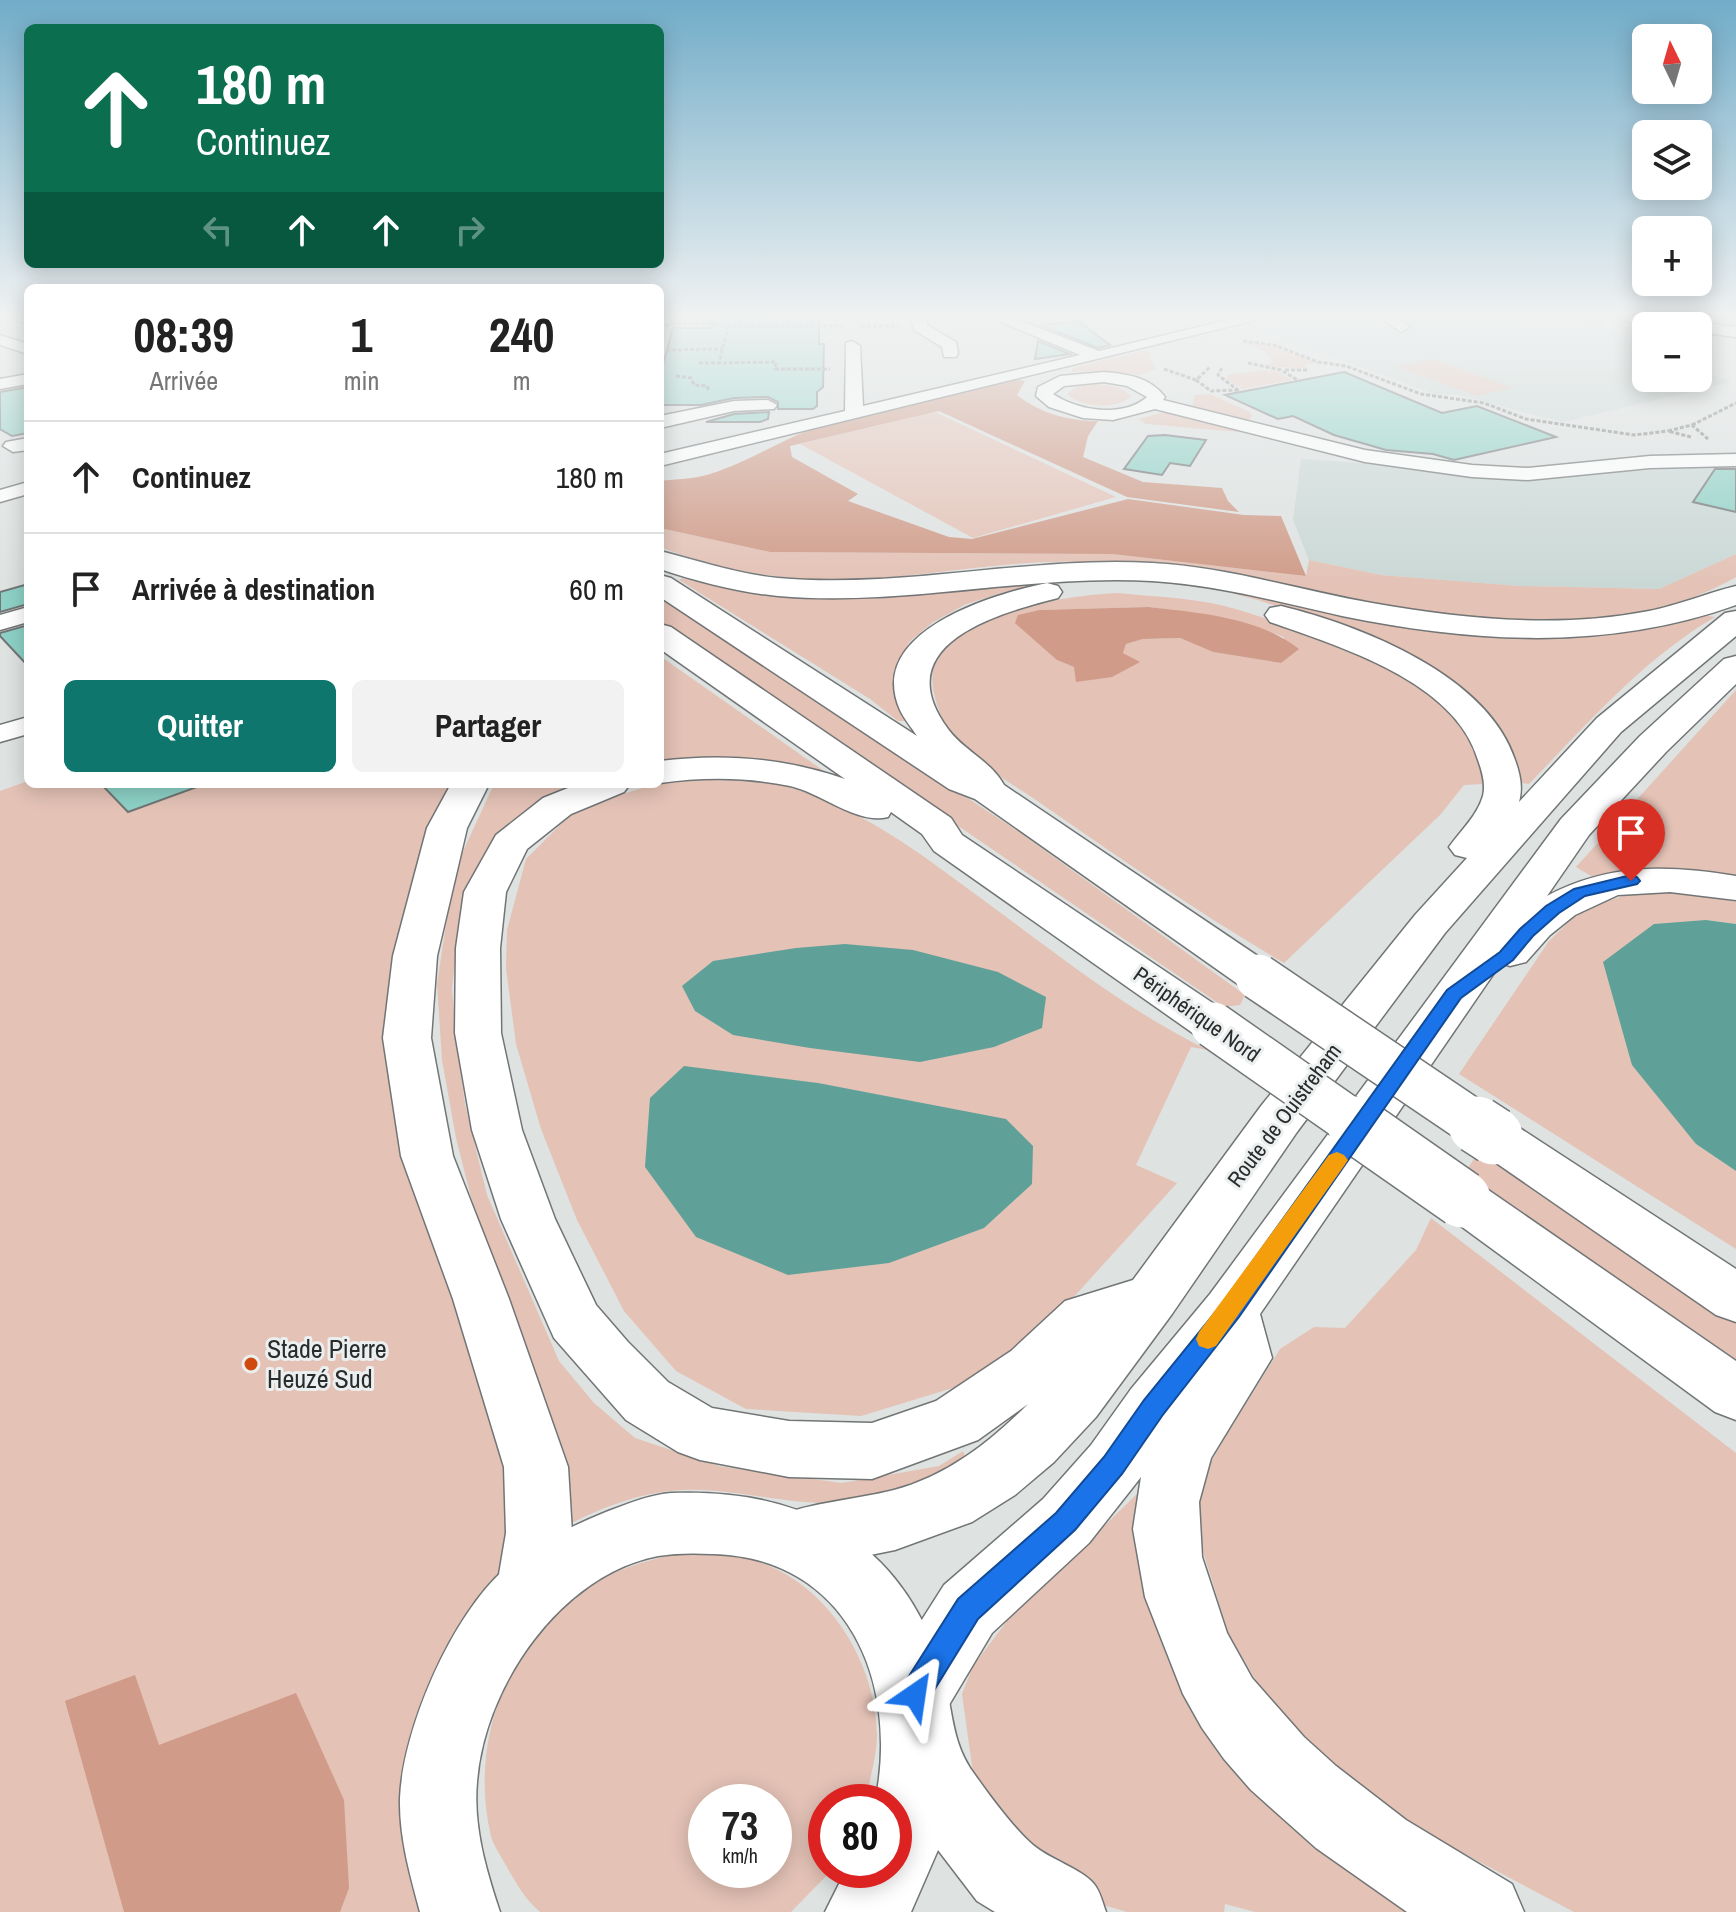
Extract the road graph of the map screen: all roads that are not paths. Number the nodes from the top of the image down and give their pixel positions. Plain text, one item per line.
1 (733, 406) edge
2 (854, 406) edge
3 (891, 406) edge
4 (1062, 406) edge
5 (1145, 406) edge
6 (1166, 406) edge
7 (854, 415) junction
8 (667, 420) edge
9 (800, 429) junction
10 (1189, 433) dead end
11 (1232, 438) dead end
12 (1736, 460) edge
13 (665, 469) edge
14 (24, 489) edge
15 (0, 496) edge
16 (664, 562) edge
17 (664, 587) edge
18 (1736, 595) edge
19 (24, 615) edge
20 (1736, 620) edge
21 (0, 623) edge
22 (664, 637) edge
23 (1736, 666) edge
24 (664, 772) edge
25 (468, 788) edge
26 (601, 788) edge
27 (988, 791) junction
28 (948, 843) junction
29 (1736, 888) edge
30 (1430, 924) junction
31 (1454, 994) junction
32 (1733, 1295) edge
33 (1152, 1298) junction
34 (1230, 1311) junction
35 (1736, 1394) edge
36 (797, 1539) junction
37 (530, 1592) junction
38 (917, 1721) junction
39 (912, 1807) edge
40 (880, 1888) edge
41 (451, 1901) edge
42 (865, 1912) edge
43 (1066, 1912) edge
44 (1484, 1912) edge

1 - 8 street
2 - 7 street
3 - 7 street
4 - 5 street
6 - 12 street
7 - 9 street
8 - 13 street
9 - 13 street
9 - 13 street
10 - 11 street
14 - 15 street
16 - 18 main road
17 - 27 main road
19 - 21 street
20 - 30 main road, Route de Ouistreham
22 - 28 main road, Périphérique Nord
23 - 31 main road
24 - 28 main road
25 - 37 main road
26 - 33 main road
27 - 30 main road
27 - 32 main road, bridge
28 - 35 main road, Périphérique Nord, bridge
29 - 31 main road
30 - 33 main road, Route de Ouistreham
31 - 34 main road
33 - 36 main road, Route de Ouistreham
34 - 38 main road
34 - 44 main road
36 - 37 main road
36 - 38 main road
37 - 41 main road
38 - 39 main road
38 - 43 main road
40 - 42 main road

